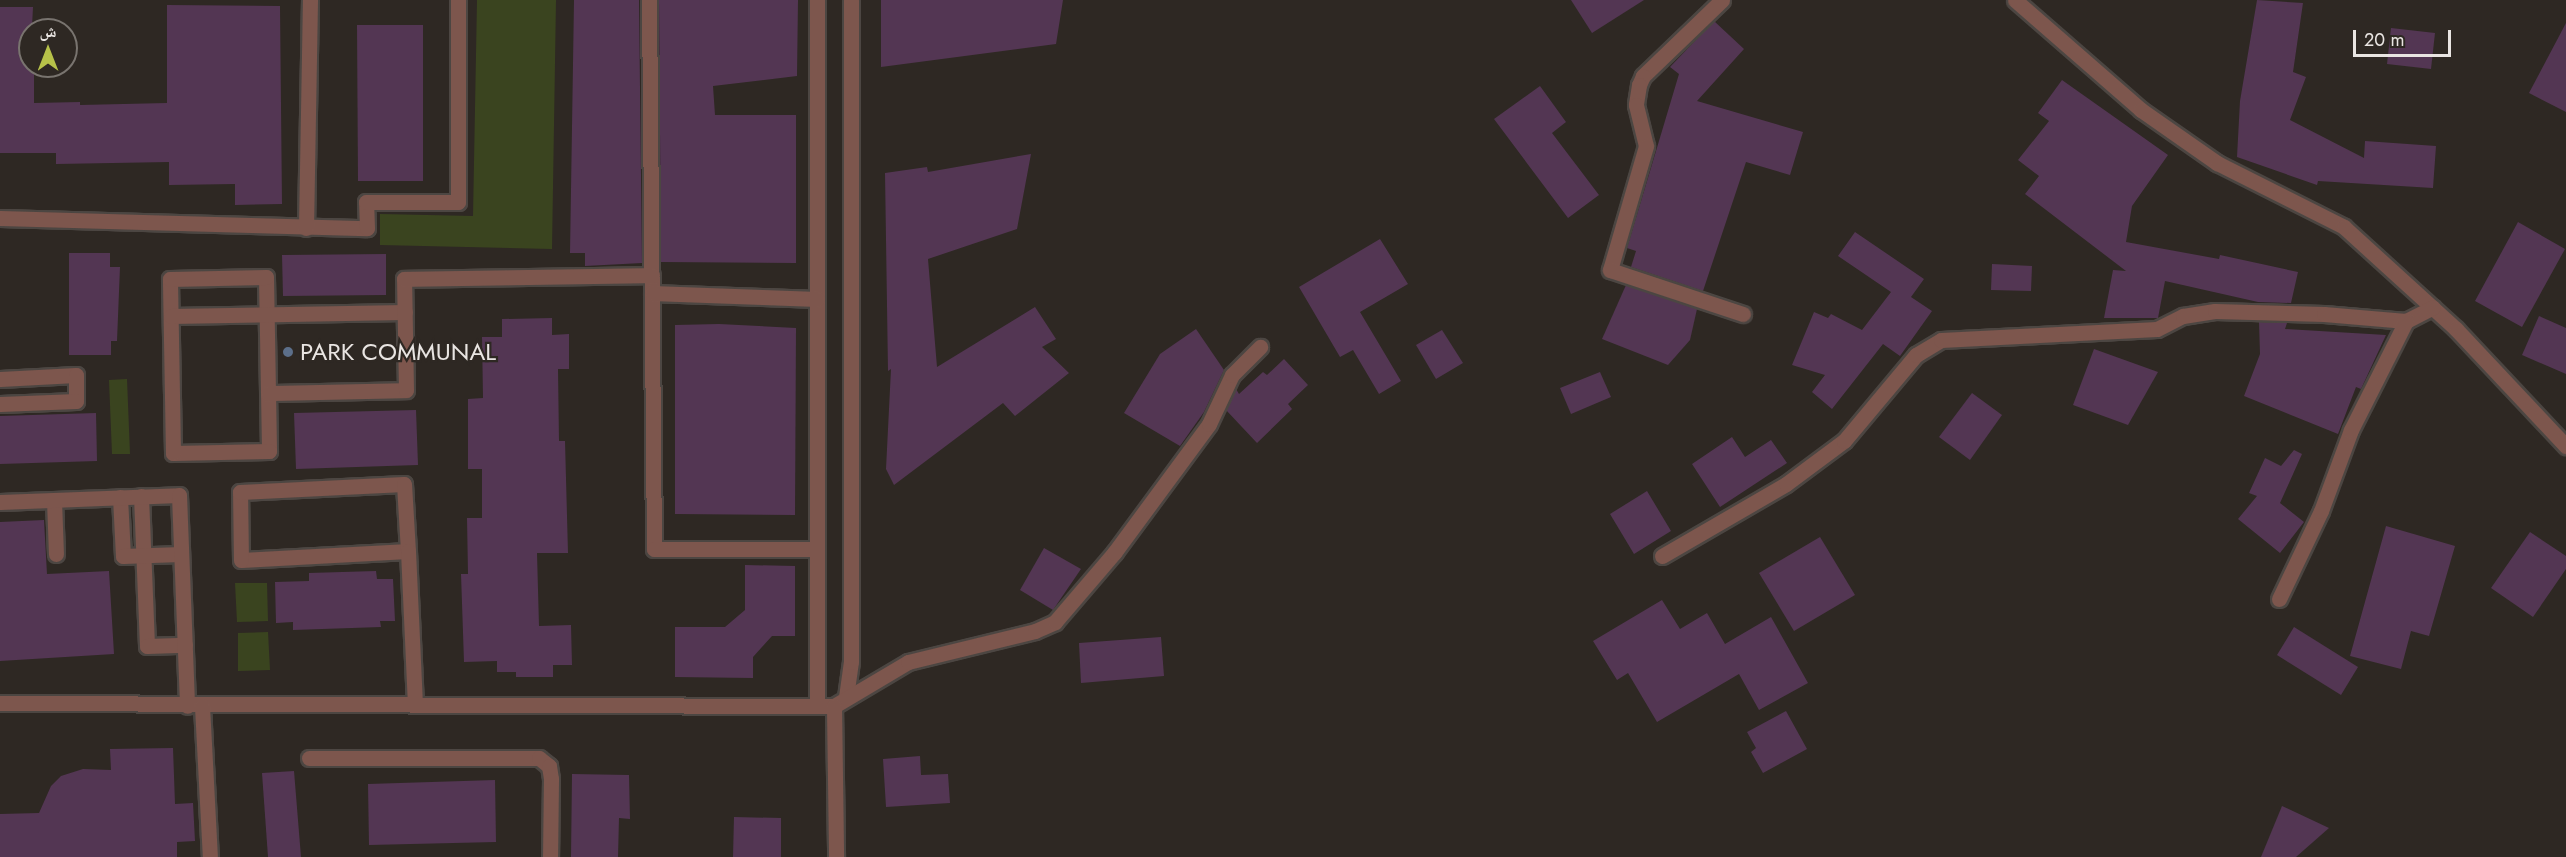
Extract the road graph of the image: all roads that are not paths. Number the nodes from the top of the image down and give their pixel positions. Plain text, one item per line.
1 (310, 0) edge
2 (458, 0) edge
3 (649, 0) edge
4 (817, 0) edge
5 (851, 0) edge
6 (1722, 0) edge
7 (2015, 0) edge
8 (0, 218) edge
9 (306, 228) junction
10 (652, 275) junction
11 (652, 293) junction
12 (817, 299) junction
13 (2433, 308) junction
14 (405, 312) junction
15 (267, 314) junction
16 (1743, 315) dead end
17 (171, 316) junction
18 (2406, 321) junction
19 (1260, 347) dead end
20 (0, 379) edge
21 (268, 393) junction
22 (0, 404) edge
23 (2566, 445) edge
24 (141, 496) junction
25 (120, 497) junction
26 (54, 500) junction
27 (0, 502) edge
28 (817, 549) junction
29 (408, 550) junction
30 (56, 554) dead end
31 (181, 554) junction
32 (143, 555) junction
33 (1662, 556) dead end
34 (2279, 598) dead end
35 (185, 645) junction
36 (840, 702) junction
37 (0, 704) edge
38 (415, 704) junction
39 (194, 706) junction
40 (817, 706) junction
41 (309, 758) dead end
42 (210, 857) edge
43 (550, 857) edge
44 (836, 857) edge

1 - 9 street
2 - 9 street
3 - 10 street
4 - 12 street
5 - 36 street
6 - 16 street
7 - 13 street
8 - 9 street
10 - 11 street
10 - 14 street
11 - 12 street
11 - 28 street
12 - 28 street
13 - 18 street
13 - 23 street
14 - 15 street
14 - 21 street
15 - 17 street
15 - 17 street
15 - 21 street
17 - 21 street
18 - 33 street
18 - 34 street
19 - 36 street
20 - 22 street
24 - 25 street
24 - 31 street
24 - 32 street
25 - 26 street
25 - 32 street
26 - 27 street
26 - 30 street
28 - 40 street
29 - 29 street
29 - 38 street
31 - 32 street
31 - 35 street
32 - 35 street
35 - 39 street
36 - 40 street
36 - 44 street
37 - 39 street
38 - 39 street
38 - 40 street
39 - 42 street
41 - 43 street

